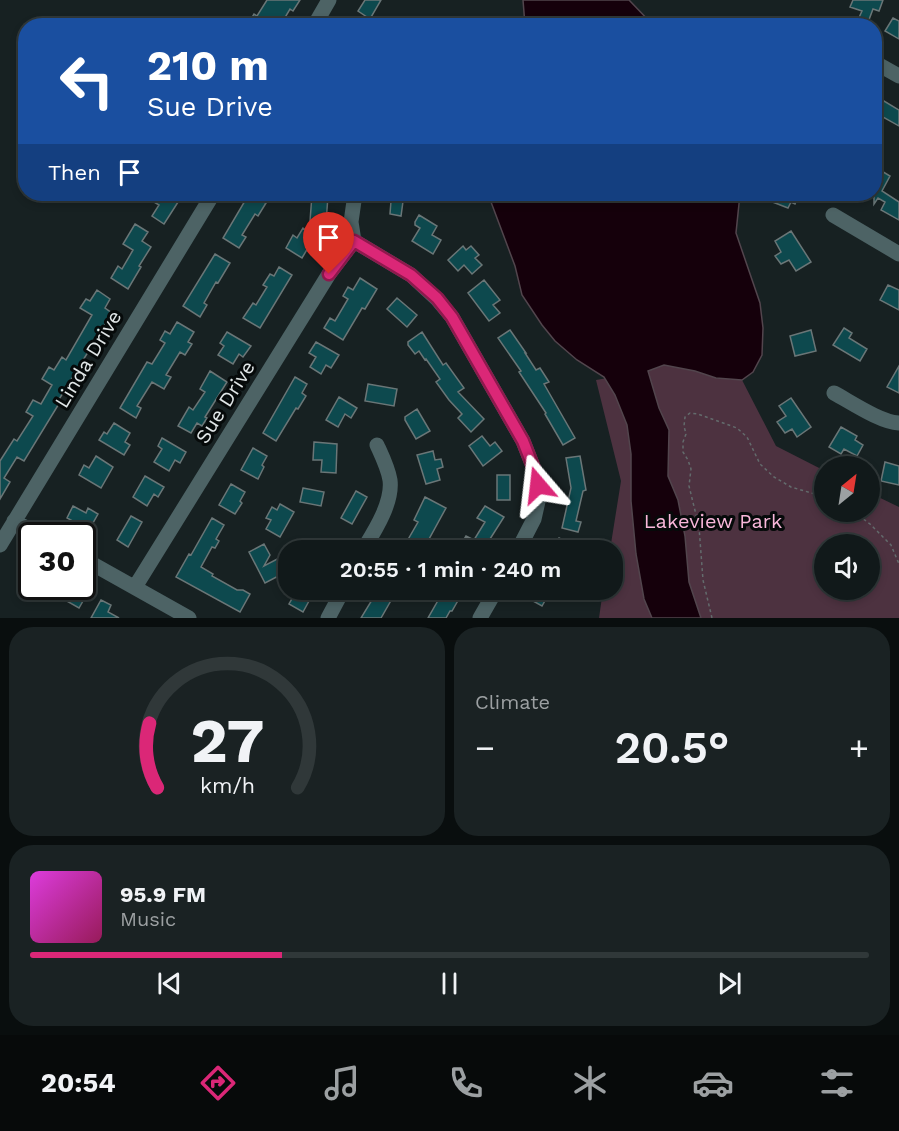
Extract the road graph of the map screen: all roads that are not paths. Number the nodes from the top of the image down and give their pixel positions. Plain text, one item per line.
1 (329, 0) edge
2 (319, 18) edge
3 (882, 66) edge
4 (899, 76) edge
5 (209, 201) edge
6 (354, 201) edge
7 (833, 214) dead end
8 (354, 241) junction
9 (899, 254) edge
10 (834, 393) dead end
11 (899, 423) edge
12 (377, 445) dead end
13 (14, 521) junction
14 (18, 523) edge
15 (369, 540) edge
16 (524, 540) edge
17 (0, 545) edge
18 (96, 566) edge
19 (135, 587) junction
20 (338, 600) edge
21 (490, 600) edge
22 (189, 618) edge
23 (328, 618) edge
24 (480, 618) edge

1 - 2 street
3 - 4 street
5 - 13 street, Linda Drive
6 - 8 street
7 - 9 street
8 - 16 street
8 - 19 street, Sue Drive
10 - 11 street
12 - 15 street
13 - 14 street
13 - 17 street, Linda Drive
18 - 19 street
19 - 22 street
20 - 23 street
21 - 24 street

